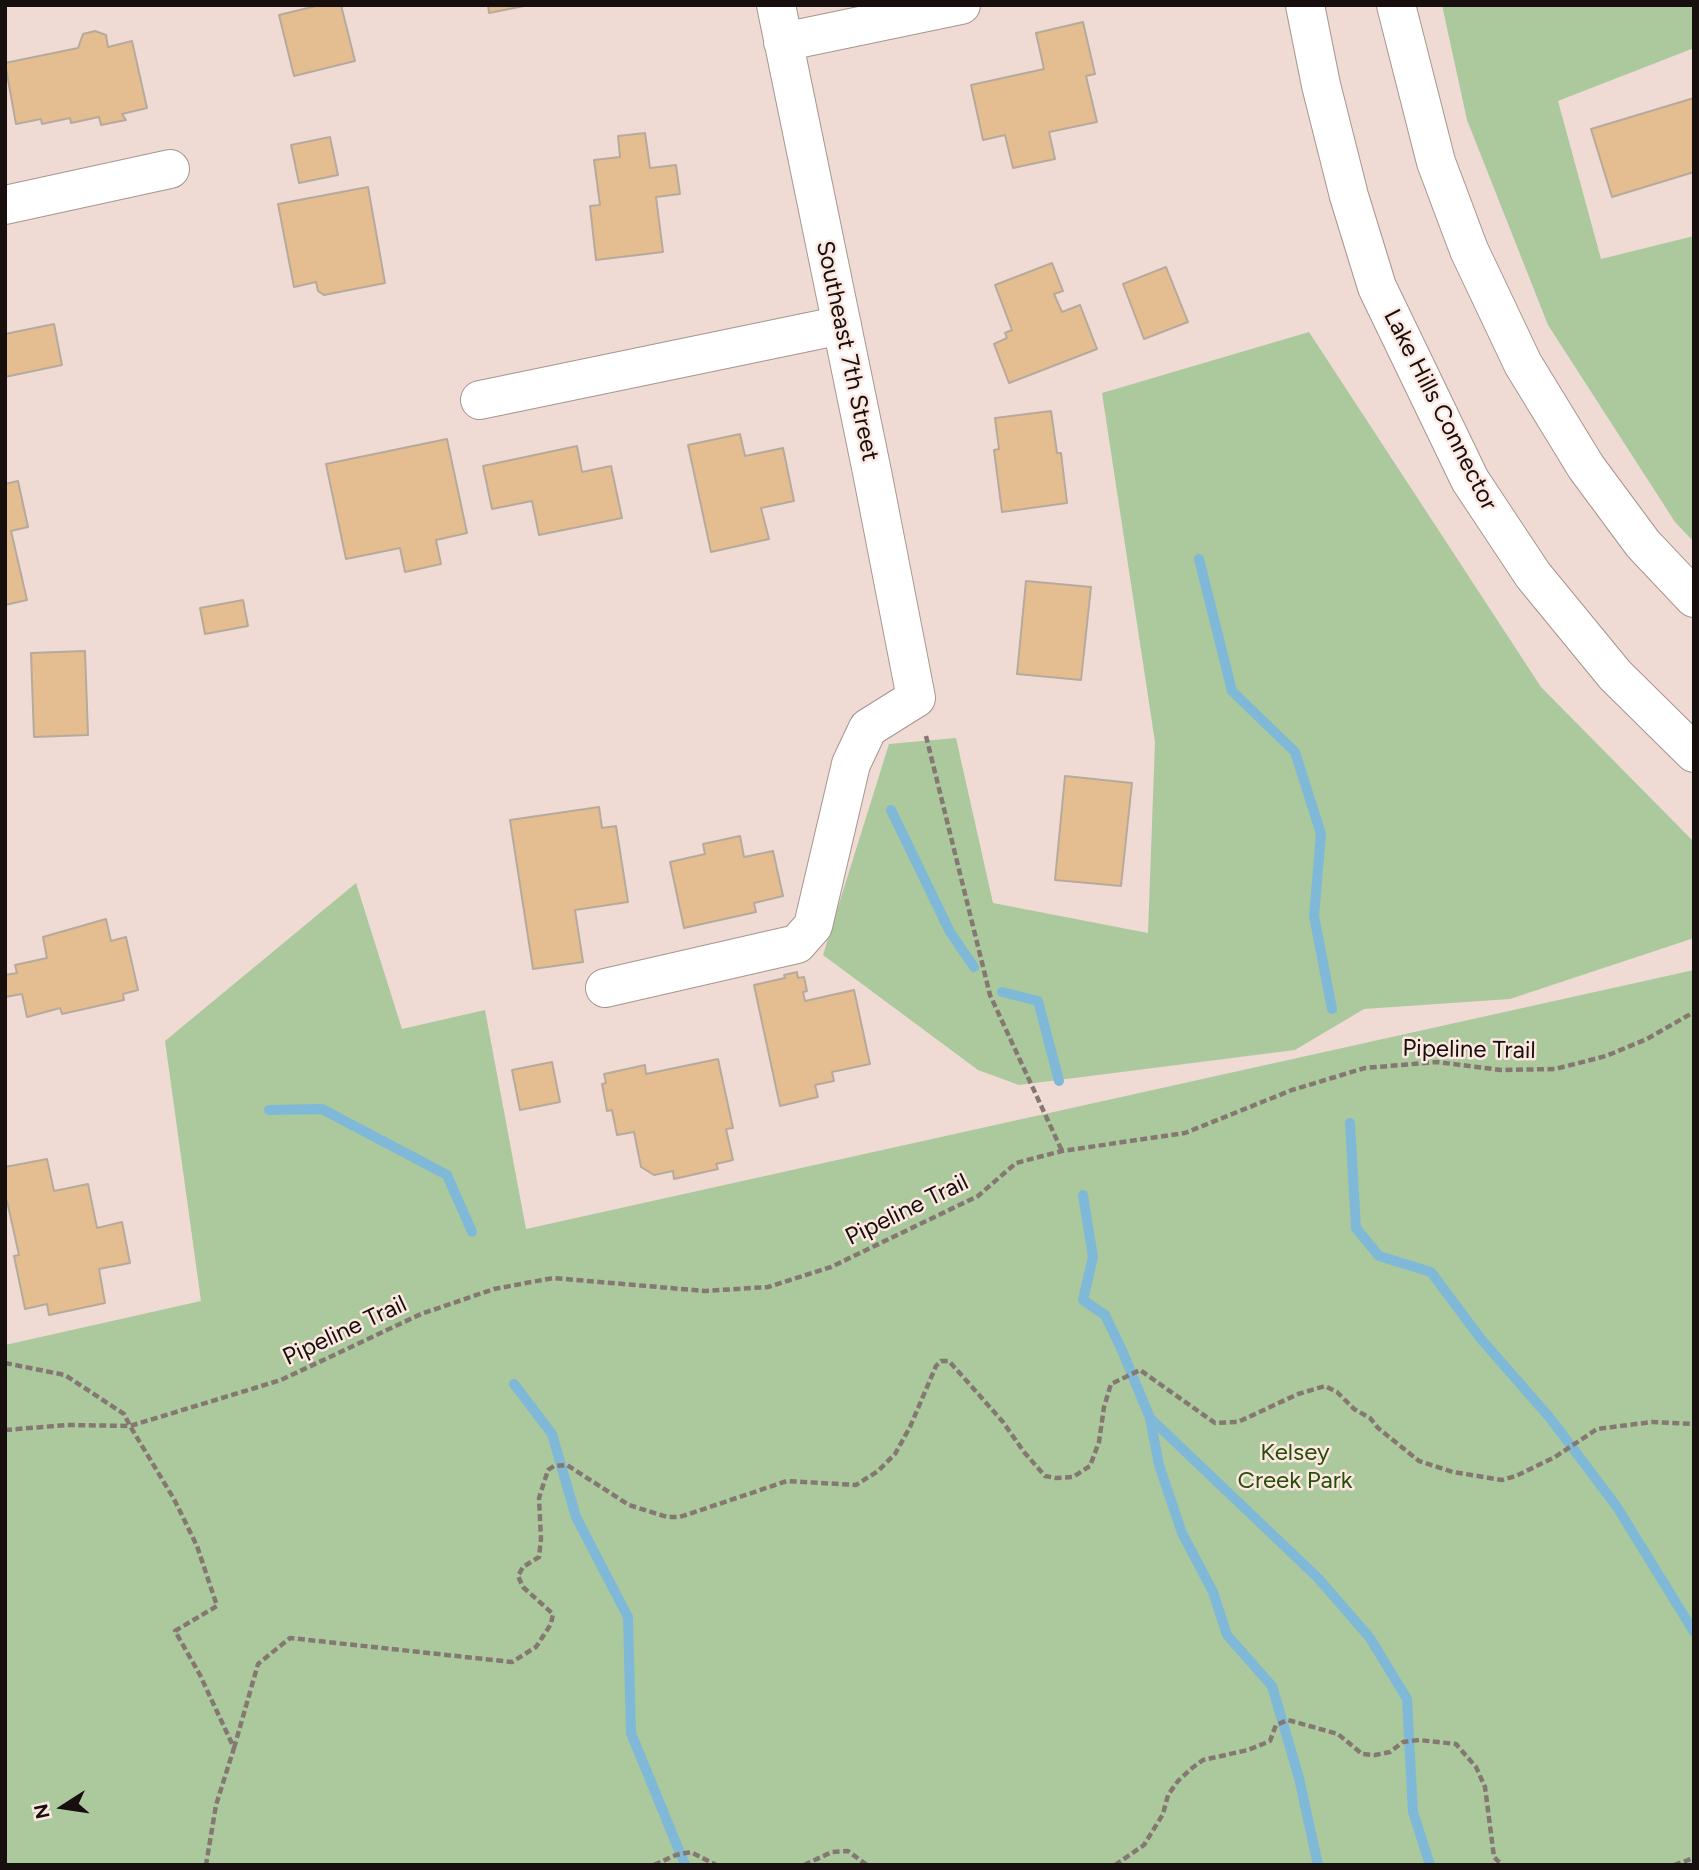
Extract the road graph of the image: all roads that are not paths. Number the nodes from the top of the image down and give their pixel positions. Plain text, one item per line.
1 (776, 5) edge
2 (961, 5) edge
3 (1306, 5) edge
4 (1396, 5) edge
5 (783, 42) junction
6 (170, 170) dead end
7 (5, 205) edge
8 (842, 326) junction
9 (480, 400) dead end
10 (1694, 598) edge
11 (1694, 753) edge
12 (605, 988) dead end

1 - 5 main road, Southeast 7th Street
2 - 5 main road
3 - 11 main road, Lake Hills Connector
4 - 10 main road
5 - 8 main road, Southeast 7th Street
6 - 7 main road
8 - 9 main road
8 - 12 main road, Southeast 7th Street

